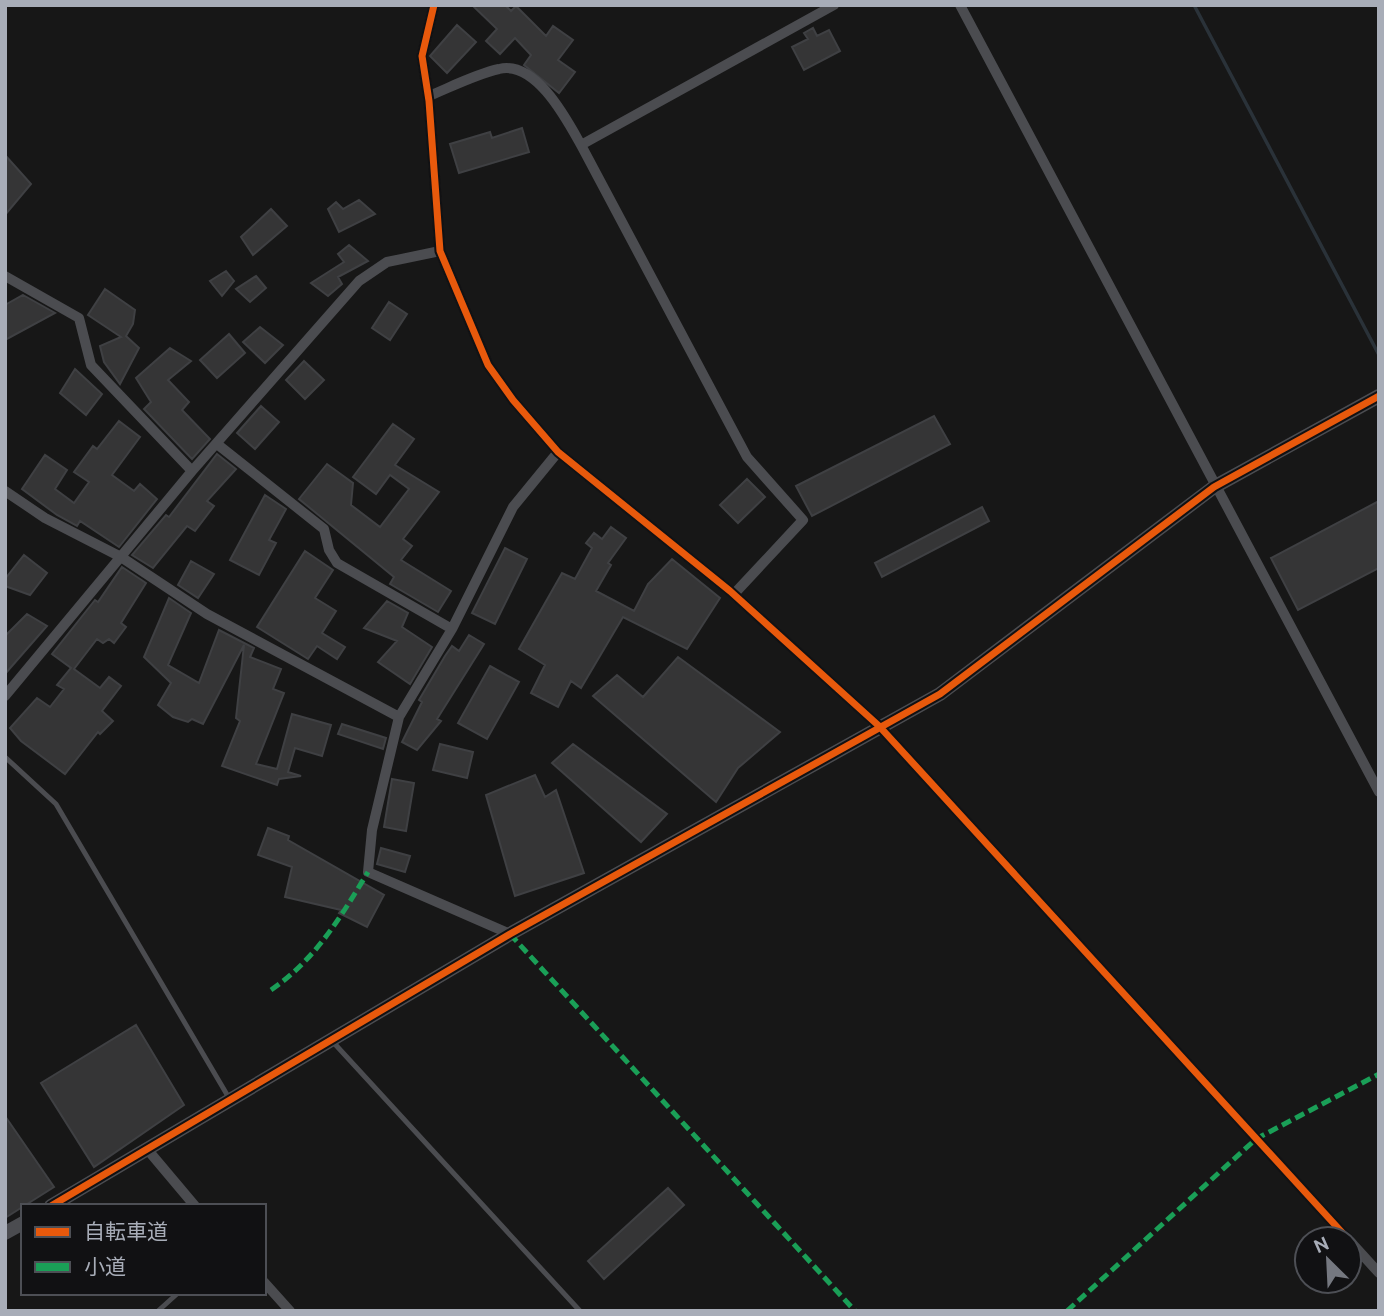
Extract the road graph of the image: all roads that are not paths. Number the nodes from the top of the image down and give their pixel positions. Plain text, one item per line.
1 (434, 5) edge
2 (834, 5) edge
3 (960, 5) edge
4 (429, 96) junction
5 (582, 145) junction
6 (440, 251) junction
7 (5, 276) edge
8 (1379, 397) edge
9 (217, 444) junction
10 (558, 452) junction
11 (192, 471) junction
12 (1214, 487) junction
13 (5, 491) edge
14 (121, 557) junction
15 (734, 594) junction
16 (452, 629) junction
17 (5, 696) edge
18 (398, 717) junction
19 (880, 726) junction
20 (5, 757) edge
21 (1379, 792) edge
22 (510, 934) junction
23 (331, 1040) junction
24 (230, 1100) junction
25 (147, 1149) junction
26 (54, 1204) edge
27 (193, 1204) edge
28 (21, 1224) edge
29 (1335, 1225) edge
30 (5, 1233) edge
31 (1363, 1255) edge
32 (1379, 1273) edge
33 (266, 1284) edge
34 (176, 1295) edge
35 (158, 1311) edge
36 (290, 1311) edge
37 (580, 1311) edge

1 - 4 street
2 - 5 street
3 - 12 street
4 - 5 street
4 - 6 street
5 - 15 street
6 - 9 street
6 - 10 street
7 - 11 street
8 - 12 street
9 - 11 street
9 - 16 street
10 - 15 street
10 - 16 street
11 - 14 street
12 - 19 street
12 - 21 street
13 - 14 street
14 - 17 street
14 - 18 street
15 - 19 street
16 - 18 street
18 - 22 street
19 - 22 street
19 - 29 street
20 - 24 lane
22 - 23 street
23 - 24 street
23 - 37 lane
24 - 25 street
25 - 26 street
25 - 27 street
28 - 30 street
31 - 32 street
33 - 36 street
34 - 35 lane

